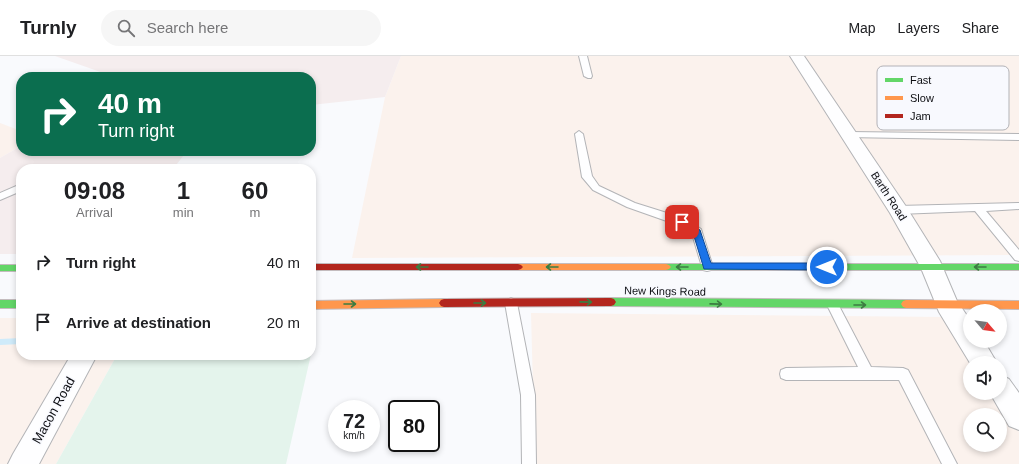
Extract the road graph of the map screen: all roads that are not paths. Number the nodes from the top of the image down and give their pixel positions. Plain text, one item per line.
1 (583, 56) edge
2 (797, 56) edge
3 (588, 76) dead end
4 (579, 134) dead end
5 (849, 135) junction
6 (1019, 137) edge
7 (16, 189) edge
8 (0, 197) edge
9 (1019, 206) edge
10 (978, 208) junction
11 (898, 210) junction
12 (1019, 257) edge
13 (316, 267) edge
14 (707, 267) junction
15 (932, 267) junction
16 (1019, 267) edge
17 (0, 268) edge
18 (16, 268) edge
19 (511, 303) junction
20 (0, 304) edge
21 (16, 304) edge
22 (316, 305) edge
23 (833, 305) junction
24 (947, 305) junction
25 (1019, 305) edge
26 (963, 330) edge
27 (81, 360) edge
28 (867, 373) junction
29 (786, 374) dead end
30 (1007, 398) edge
31 (1019, 417) edge
32 (23, 464) edge
33 (529, 464) edge
34 (950, 464) edge

1 - 3 lane
2 - 5 street, Barth Road
4 - 14 lane
5 - 6 lane
5 - 11 street, Barth Road
7 - 8 lane
9 - 10 lane
10 - 11 lane
10 - 12 lane
11 - 15 street, Barth Road
14 -> 13 highway
14 - 15 highway
16 -> 15 highway
15 - 24 street, Barth Road
17 - 18 highway
22 -> 19 highway, New Kings Road
19 -> 23 highway, New Kings Road
19 - 33 lane
20 - 21 highway
23 -> 24 highway, New Kings Road
23 - 28 lane
24 - 25 highway, New Kings Road
24 - 26 street, Barth Road
27 - 32 street, Macon Road
28 - 29 lane
28 - 34 lane
30 - 31 street

